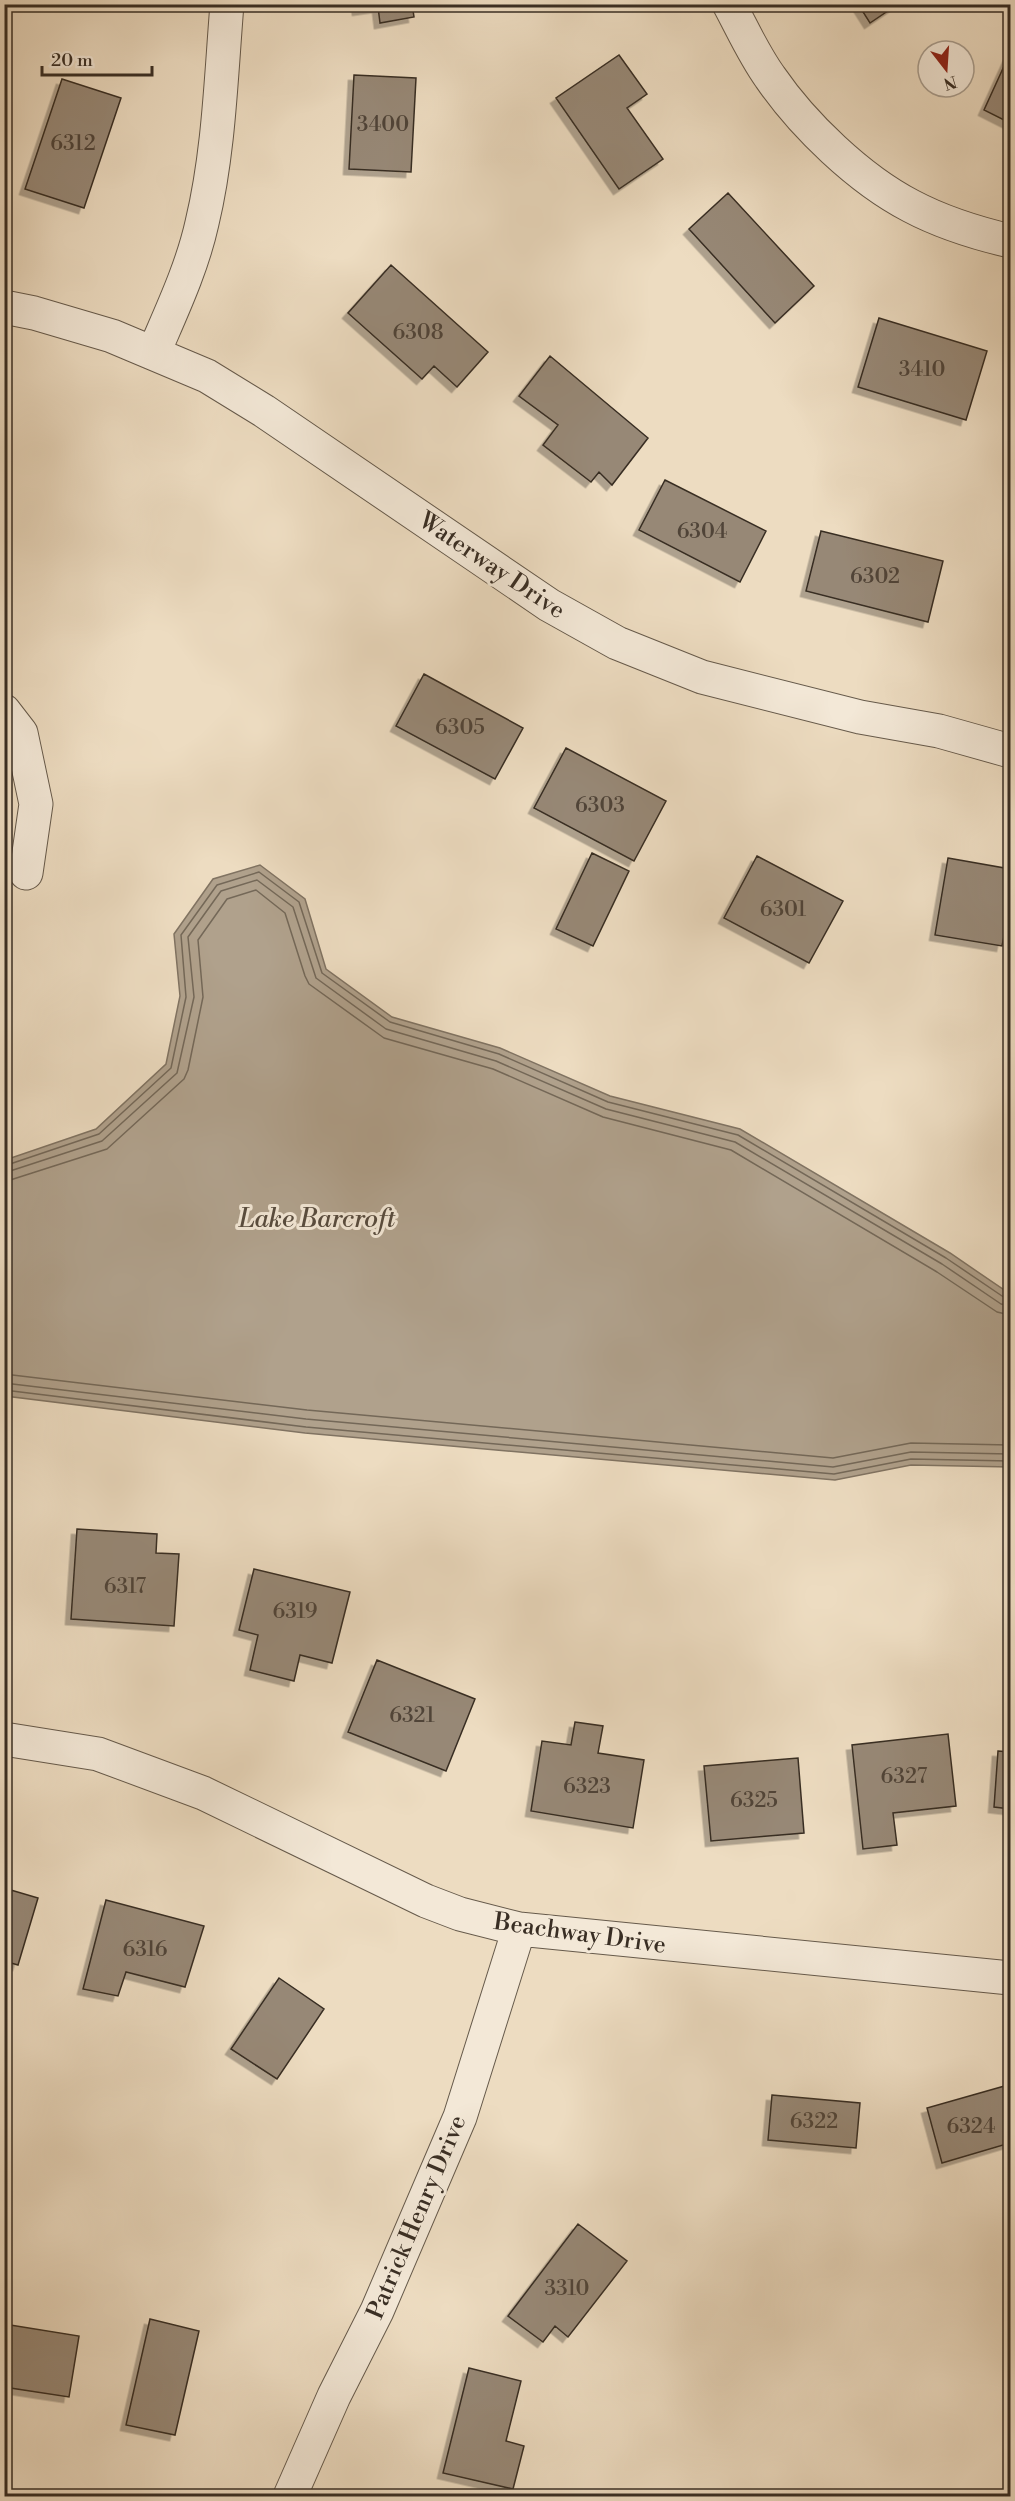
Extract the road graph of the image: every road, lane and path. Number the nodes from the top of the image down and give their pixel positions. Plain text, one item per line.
1 (227, 4) edge
2 (729, 4) edge
3 (1011, 241) edge
4 (4, 307) edge
5 (154, 352) junction
6 (4, 711) edge
7 (1011, 751) edge
8 (26, 873) dead end
9 (4, 1739) edge
10 (519, 1929) junction
11 (1011, 1978) edge
12 (290, 2496) edge

1 - 5 street
2 - 3 street
4 - 5 street, Waterway Drive
5 - 7 street, Waterway Drive
6 - 8 street
9 - 10 street, Beachway Drive
10 - 11 street, Beachway Drive
10 - 12 street, Patrick Henry Drive

